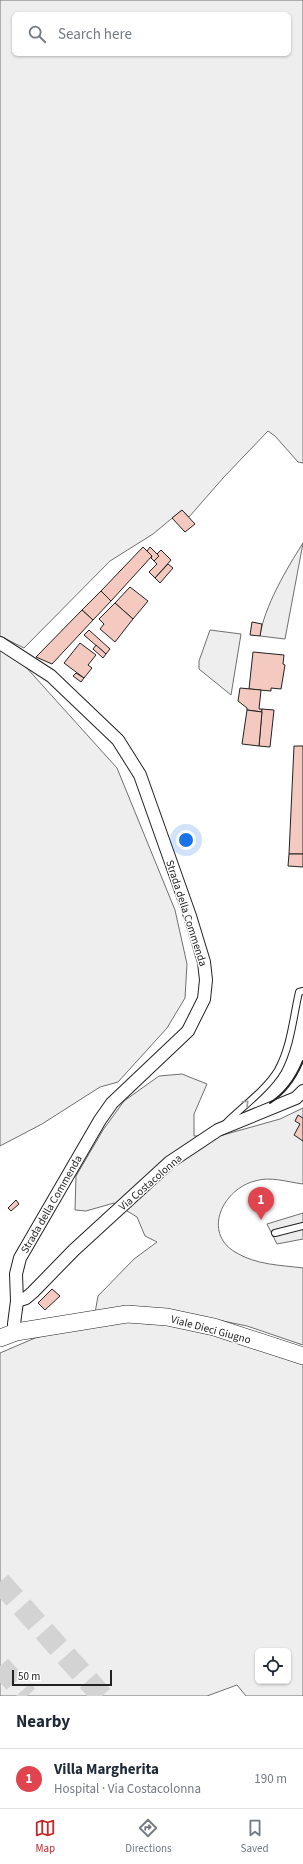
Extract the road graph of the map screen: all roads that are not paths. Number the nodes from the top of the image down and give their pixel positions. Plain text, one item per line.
1 (0, 643) edge
2 (301, 991) edge
3 (303, 1091) edge
4 (218, 1130) junction
5 (303, 1226) edge
6 (275, 1233) dead end
7 (17, 1301) junction
8 (16, 1332) junction
9 (0, 1338) edge
10 (303, 1356) edge

1 - 7 street, Strada della Commenda
4 -> 2 lane
3 - 4 street, Via Costacolonna
4 - 7 street, Via Costacolonna
5 - 6 lane
7 - 8 street, Strada della Commenda
8 - 9 main road, Viale Dieci Giugno
8 - 10 main road, Viale Dieci Giugno

